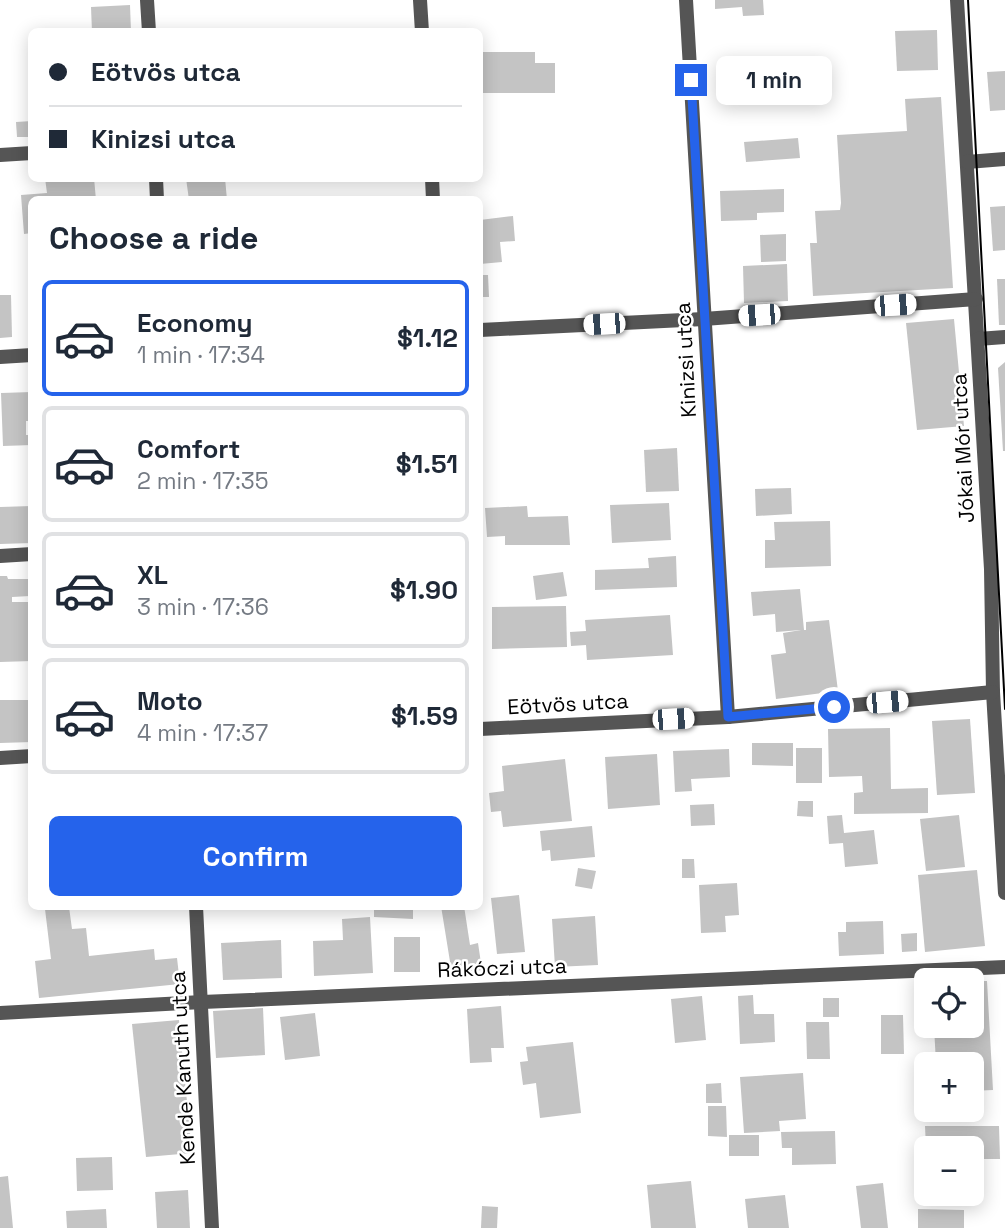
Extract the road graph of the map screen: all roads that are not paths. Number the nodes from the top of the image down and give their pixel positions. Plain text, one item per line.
1 (147, 0) edge
2 (421, 0) edge
3 (686, 0) edge
4 (957, 0) edge
5 (149, 28) edge
6 (422, 28) edge
7 (28, 153) edge
8 (0, 155) edge
9 (1005, 159) edge
10 (967, 162) junction
11 (976, 299) junction
12 (704, 318) junction
13 (483, 330) edge
14 (1005, 337) edge
15 (978, 339) junction
16 (28, 355) edge
17 (0, 357) edge
18 (28, 554) edge
19 (0, 556) edge
20 (998, 569) edge
21 (993, 692) junction
22 (728, 717) junction
23 (483, 729) edge
24 (28, 756) edge
25 (0, 758) edge
26 (1002, 795) edge
27 (1005, 893) edge
28 (196, 910) edge
29 (1005, 967) edge
30 (202, 1002) junction
31 (0, 1013) edge
32 (212, 1228) edge

1 - 5 street
2 - 6 street
3 - 12 street, Kinizsi utca
4 - 10 street, Jókai Mór utca
7 - 8 street
9 - 10 street
10 - 11 street, Jókai Mór utca
11 - 12 street
11 - 15 street, Jókai Mór utca
12 - 13 street
12 - 22 street, Kinizsi utca
14 - 15 street
15 - 20 street, Jókai Mór utca
16 - 17 street
18 - 19 street
20 - 21 street, Jókai Mór utca
21 - 22 street, Eötvös utca
21 - 26 street, Jókai Mór utca
22 - 23 street, Eötvös utca
24 - 25 street
26 - 27 street, Jókai Mór utca
28 - 30 street, Kende Kanuth utca
29 - 30 street, Rákóczi utca
30 - 31 street, Rákóczi utca
30 - 32 street, Kende Kanuth utca

